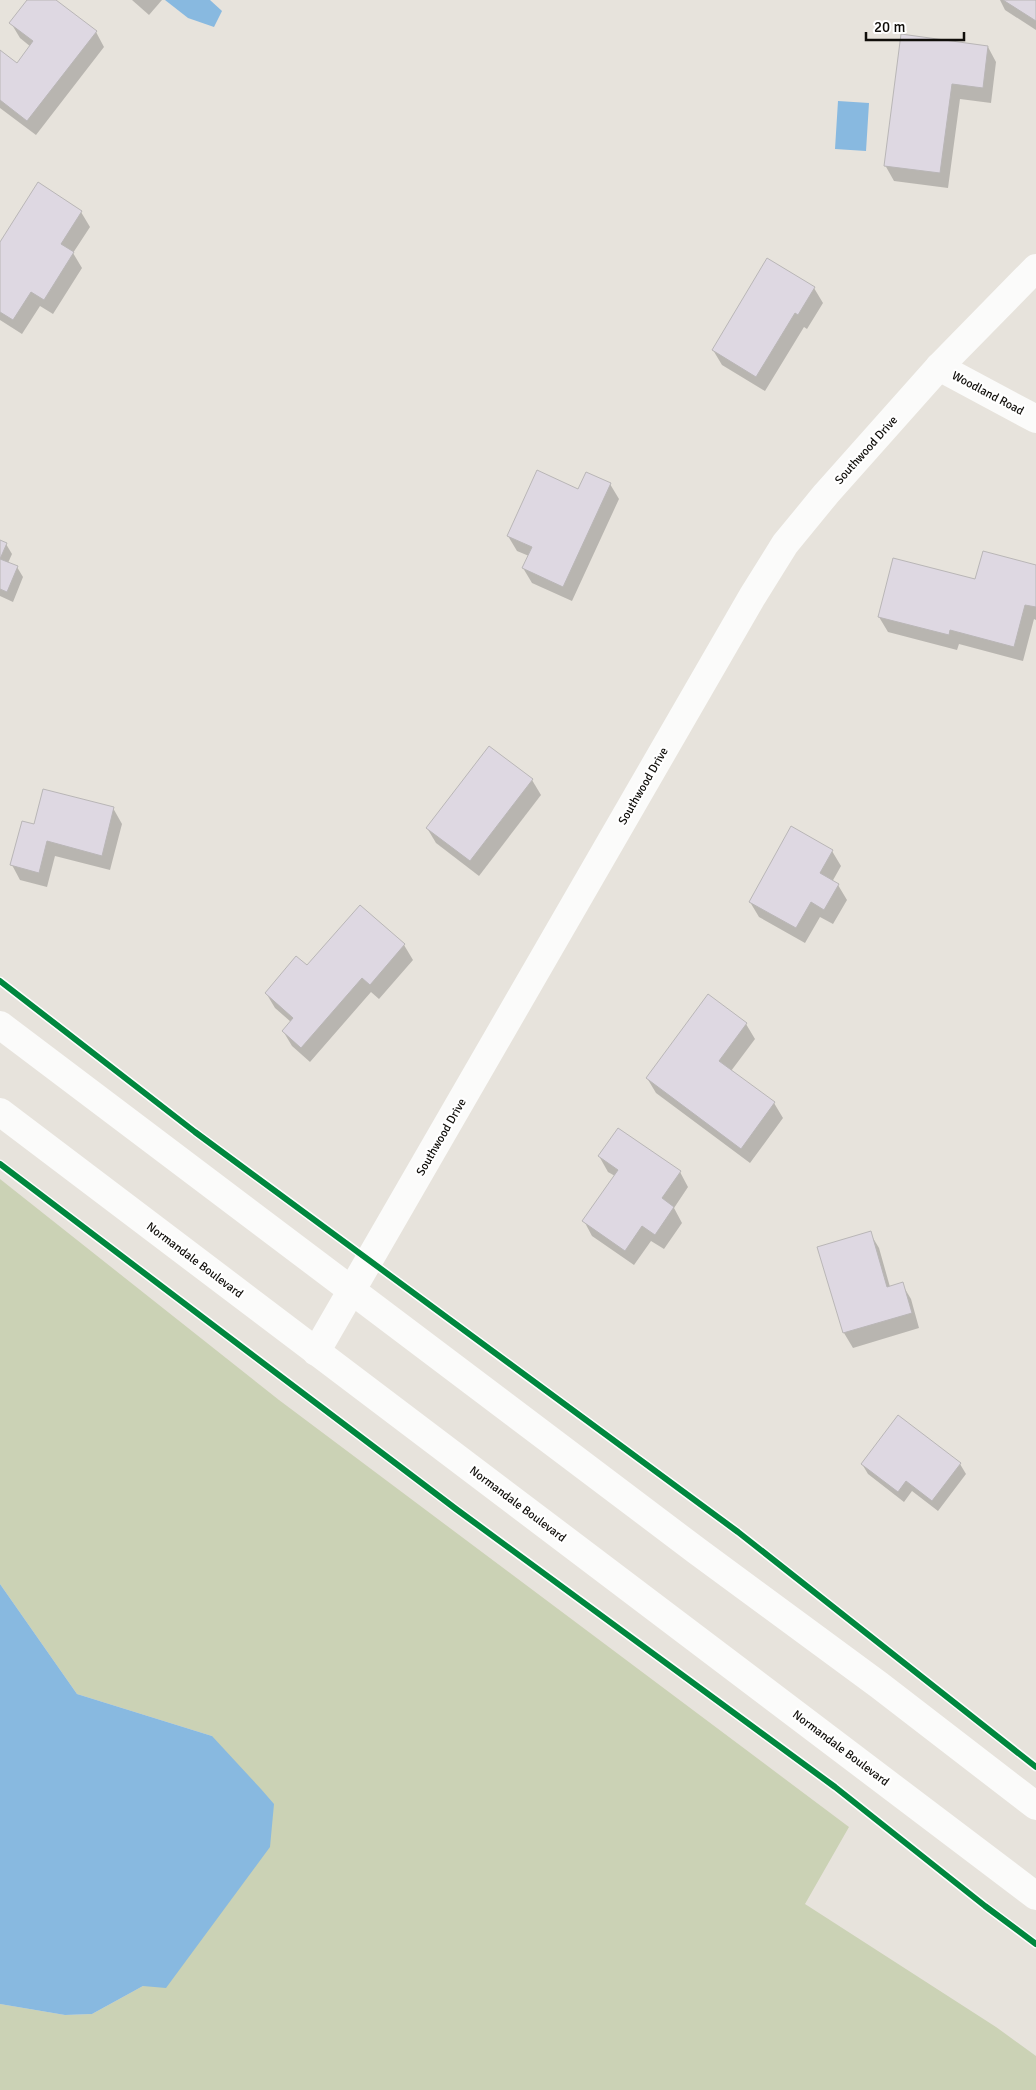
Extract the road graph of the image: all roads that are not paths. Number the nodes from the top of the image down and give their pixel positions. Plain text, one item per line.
1 (1036, 268) edge
2 (939, 368) junction
3 (1036, 419) edge
4 (0, 1025) edge
5 (0, 1112) edge
6 (352, 1291) junction
7 (316, 1352) junction
8 (1036, 1806) edge
9 (1036, 1896) edge

1 - 2 main road, Southwood Drive
2 - 3 main road, Woodland Road
2 - 6 main road, Southwood Drive
4 - 6 main road
5 - 7 main road, Normandale Boulevard
6 - 7 main road, Southwood Drive
6 - 8 main road
7 - 9 main road, Normandale Boulevard

